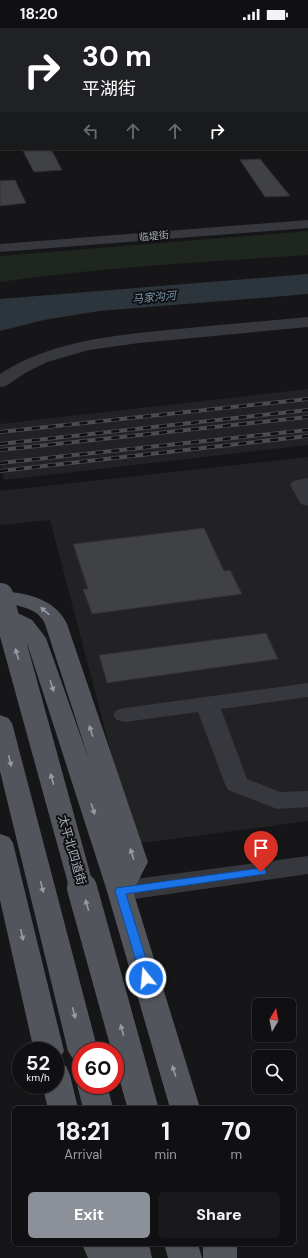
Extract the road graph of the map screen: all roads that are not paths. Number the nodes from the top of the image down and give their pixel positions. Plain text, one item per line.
1 (308, 214) edge
2 (308, 224) edge
3 (0, 238) edge
4 (0, 248) edge
5 (308, 322) edge
6 (0, 382) edge
7 (308, 484) edge
8 (308, 500) edge
9 (0, 593) edge
10 (0, 597) edge
11 (0, 614) edge
12 (308, 690) edge
13 (207, 704) junction
14 (125, 715) dead end
15 (0, 723) edge
16 (308, 799) edge
17 (0, 843) edge
18 (308, 865) edge
19 (120, 891) junction
20 (47, 1042) edge
21 (81, 1042) edge
22 (60, 1094) edge
23 (94, 1094) edge
24 (63, 1106) edge
25 (97, 1106) edge
26 (142, 1106) edge
27 (184, 1106) edge
28 (100, 1246) edge
29 (132, 1246) edge
30 (182, 1246) edge
31 (220, 1246) edge
32 (105, 1258) edge
33 (135, 1258) edge
34 (185, 1258) edge
35 (220, 1258) edge

1 - 3 street, 临堤街
2 - 4 street, 临堤街
5 - 6 street
7 - 8 street
26 -> 9 main road, 太平北四道街, bridge
19 -> 10 main road
11 -> 19 main road
12 - 13 street
13 - 14 street
13 - 16 street
15 -> 21 main road
17 -> 20 main road
18 - 19 street
27 -> 19 main road
22 - 24 main road
23 - 25 main road
28 - 32 main road
29 - 33 main road
30 - 34 main road
31 - 35 main road

